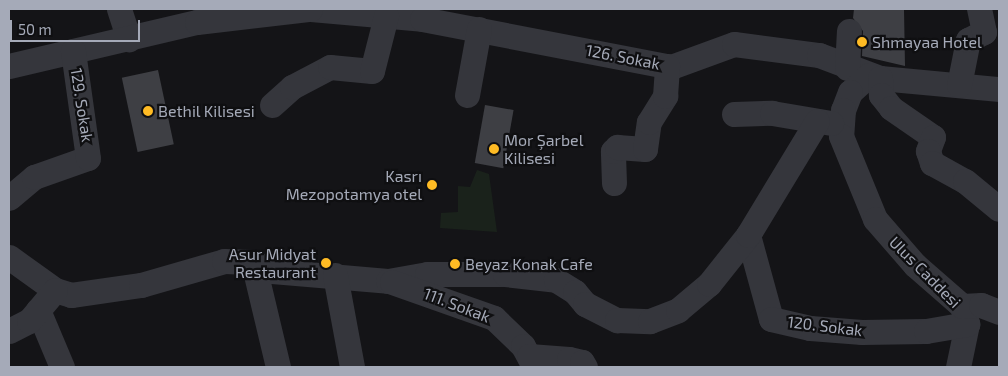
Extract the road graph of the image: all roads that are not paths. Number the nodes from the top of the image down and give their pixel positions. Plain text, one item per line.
1 (119, 9) edge
2 (318, 9) edge
3 (979, 9) edge
4 (386, 16) junction
5 (473, 22) edge
6 (849, 31) dead end
7 (991, 36) edge
8 (130, 38) junction
9 (73, 51) junction
10 (9, 66) edge
11 (667, 66) junction
12 (865, 74) junction
13 (959, 85) junction
14 (999, 90) edge
15 (467, 95) dead end
16 (272, 104) dead end
17 (734, 114) dead end
18 (829, 122) junction
19 (614, 183) dead end
20 (9, 198) edge
21 (999, 209) edge
22 (748, 235) junction
23 (9, 257) edge
24 (253, 262) junction
25 (335, 276) junction
26 (388, 281) junction
27 (55, 290) junction
28 (38, 310) junction
29 (999, 312) edge
30 (964, 315) junction
31 (9, 331) edge
32 (532, 362) edge
33 (62, 367) edge
34 (278, 367) edge
35 (352, 367) edge
36 (585, 367) edge
37 (958, 367) edge

1 - 8 street
2 - 4 street, 126. Sokak
2 - 8 street, 126. Sokak
3 - 7 street
4 - 5 street, 126. Sokak
4 - 16 street
5 - 11 street, 126. Sokak
5 - 15 street
6 - 12 street
7 - 13 street
8 - 9 street, 126. Sokak
9 - 10 street, 126. Sokak
9 - 20 street, 129. Sokak
11 - 12 street, 126. Sokak
11 - 19 street
12 - 13 street, 126. Sokak
12 - 18 street, Ulus Caddesi
12 - 21 street
13 - 14 street, 126. Sokak
17 - 18 street
18 - 22 street
18 - 30 street, Ulus Caddesi
22 - 26 street
22 - 30 street, 120. Sokak
23 - 27 street
24 - 25 street
24 - 27 street
24 - 34 street
25 - 26 street
25 - 35 street
26 - 32 street, 111. Sokak
27 - 28 street
28 - 31 street
28 - 33 street
29 - 30 street
30 - 37 street, Ulus Caddesi
32 - 36 street

